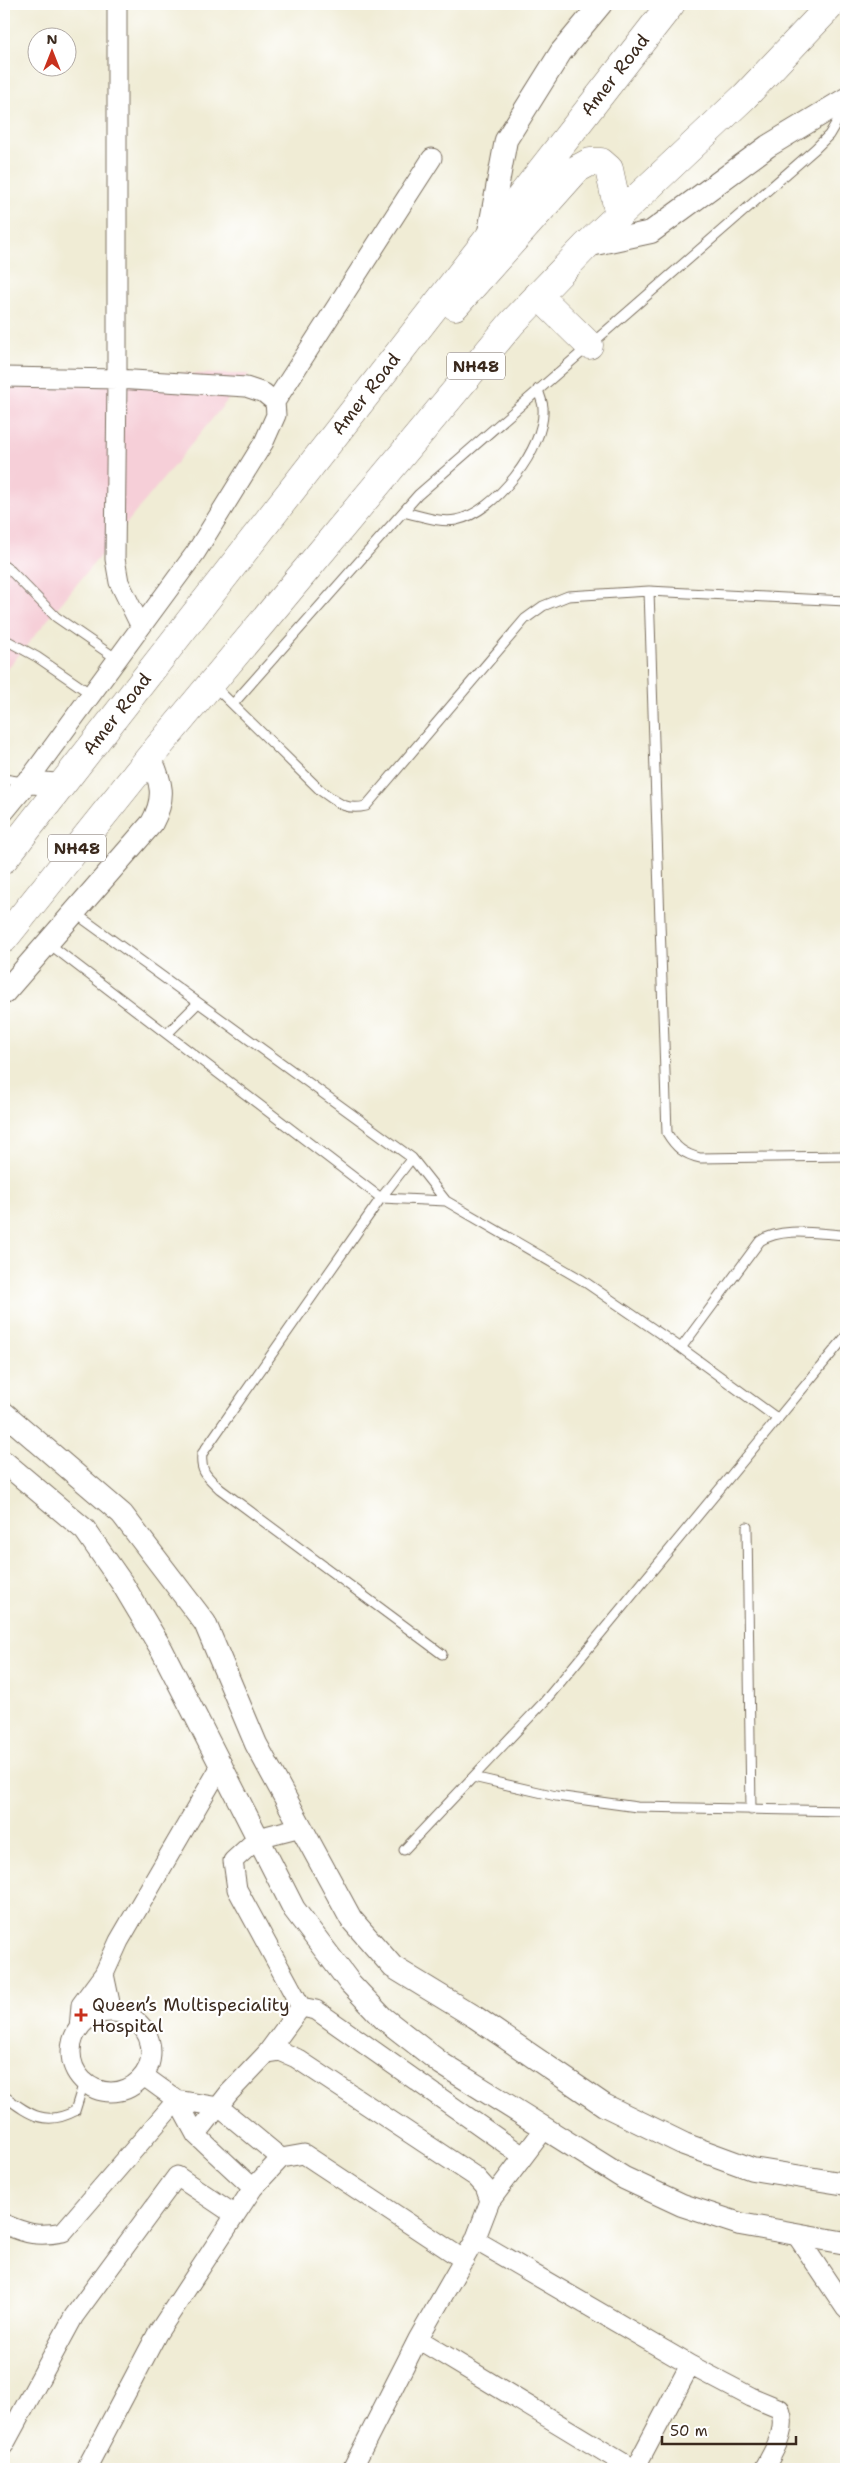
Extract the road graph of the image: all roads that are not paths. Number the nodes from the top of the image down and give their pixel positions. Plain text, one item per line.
1 (117, 4) edge
2 (601, 4) edge
3 (670, 4) edge
4 (832, 4) edge
5 (846, 99) edge
6 (846, 106) edge
7 (432, 158) dead end
8 (619, 215) junction
9 (488, 237) junction
10 (586, 246) junction
11 (538, 295) junction
12 (423, 321) junction
13 (589, 345) junction
14 (4, 377) edge
15 (118, 379) junction
16 (538, 389) junction
17 (275, 402) junction
18 (402, 512) junction
19 (4, 566) edge
20 (649, 591) junction
21 (846, 601) edge
22 (141, 627) junction
23 (4, 640) edge
24 (117, 660) junction
25 (212, 684) junction
26 (91, 694) junction
27 (232, 704) junction
28 (150, 757) junction
29 (4, 779) edge
30 (27, 782) junction
31 (61, 785) junction
32 (4, 810) edge
33 (4, 859) edge
34 (74, 912) junction
35 (4, 939) edge
36 (47, 943) junction
37 (4, 994) edge
38 (198, 1003) junction
39 (167, 1034) junction
40 (846, 1156) edge
41 (412, 1158) junction
42 (381, 1198) junction
43 (446, 1201) junction
44 (846, 1235) edge
45 (846, 1336) edge
46 (681, 1348) junction
47 (4, 1413) edge
48 (778, 1419) junction
49 (4, 1462) edge
50 (747, 1526) dead end
51 (442, 1654) dead end
52 (222, 1764) junction
53 (473, 1777) junction
54 (751, 1810) junction
55 (846, 1810) edge
56 (301, 1827) junction
57 (258, 1838) junction
58 (404, 1850) dead end
59 (104, 1974) junction
60 (300, 2007) junction
61 (112, 2012) junction
62 (78, 2029) junction
63 (267, 2053) junction
64 (144, 2076) junction
65 (84, 2082) junction
66 (4, 2096) edge
67 (177, 2100) junction
68 (219, 2107) junction
69 (545, 2128) junction
70 (196, 2135) junction
71 (523, 2156) junction
72 (281, 2158) junction
73 (846, 2184) edge
74 (253, 2188) junction
75 (490, 2201) junction
76 (235, 2215) junction
77 (4, 2224) edge
78 (795, 2233) junction
79 (476, 2240) junction
80 (846, 2243) edge
81 (464, 2260) junction
82 (846, 2309) edge
83 (418, 2339) junction
84 (690, 2365) junction
85 (4, 2445) edge
86 (86, 2469) edge
87 (352, 2469) edge
88 (634, 2469) edge
89 (764, 2469) edge

1 - 15 street
2 - 9 street
3 - 9 highway, Amer Road / NH48
4 - 8 highway, NH48
5 - 10 street
6 - 13 lane
7 - 17 street
8 - 10 highway, NH48
8 - 12 highway
9 - 12 highway, Amer Road / NH48
10 - 11 highway, NH48
11 - 13 highway
11 - 25 highway, NH48
12 - 31 highway, Amer Road / NH48
13 - 16 lane
14 - 15 street
15 - 17 street
15 - 22 street
16 - 18 lane
16 - 18 lane
17 - 22 street
18 - 27 lane
19 - 24 lane
20 - 21 lane
20 - 27 lane
20 - 40 lane
22 - 24 street
23 - 26 lane
24 - 26 street
25 - 27 lane
25 - 28 highway, NH48
26 - 30 street
28 - 34 street
28 - 35 highway, NH48
29 - 30 lane
30 - 31 street
30 - 32 street
31 - 33 highway, NH48
34 - 36 street
34 - 38 lane
36 - 37 street
36 - 39 lane
38 - 39 lane
38 - 41 lane
39 - 42 lane
41 - 42 lane
41 - 43 lane
42 - 43 lane
42 - 51 lane
43 - 46 lane
44 - 46 lane
45 - 48 lane
46 - 48 lane
47 - 56 street
48 - 53 lane
49 - 52 street
50 - 54 lane
52 - 57 street
52 - 59 street
53 - 54 lane
53 - 58 lane
54 - 55 lane
56 - 57 street
56 - 73 street
57 - 60 street
57 - 69 street
59 - 61 street
59 - 62 street
60 - 63 street
60 - 71 street
61 - 62 street
61 - 64 street
62 - 65 street
63 - 68 street
63 - 75 street
64 - 65 street
64 - 67 street
65 - 66 lane
67 - 68 street
67 - 70 street
67 - 77 street
68 - 70 street
68 - 72 street
69 - 71 street
69 - 78 street
70 - 74 street
71 - 75 street
72 - 74 street
72 - 81 street
74 - 76 street
75 - 79 street
76 - 85 street
76 - 86 street
78 - 80 street
78 - 82 street
79 - 81 street
79 - 84 street
81 - 83 street
83 - 87 street
83 - 88 street
84 - 88 street
84 - 89 street

